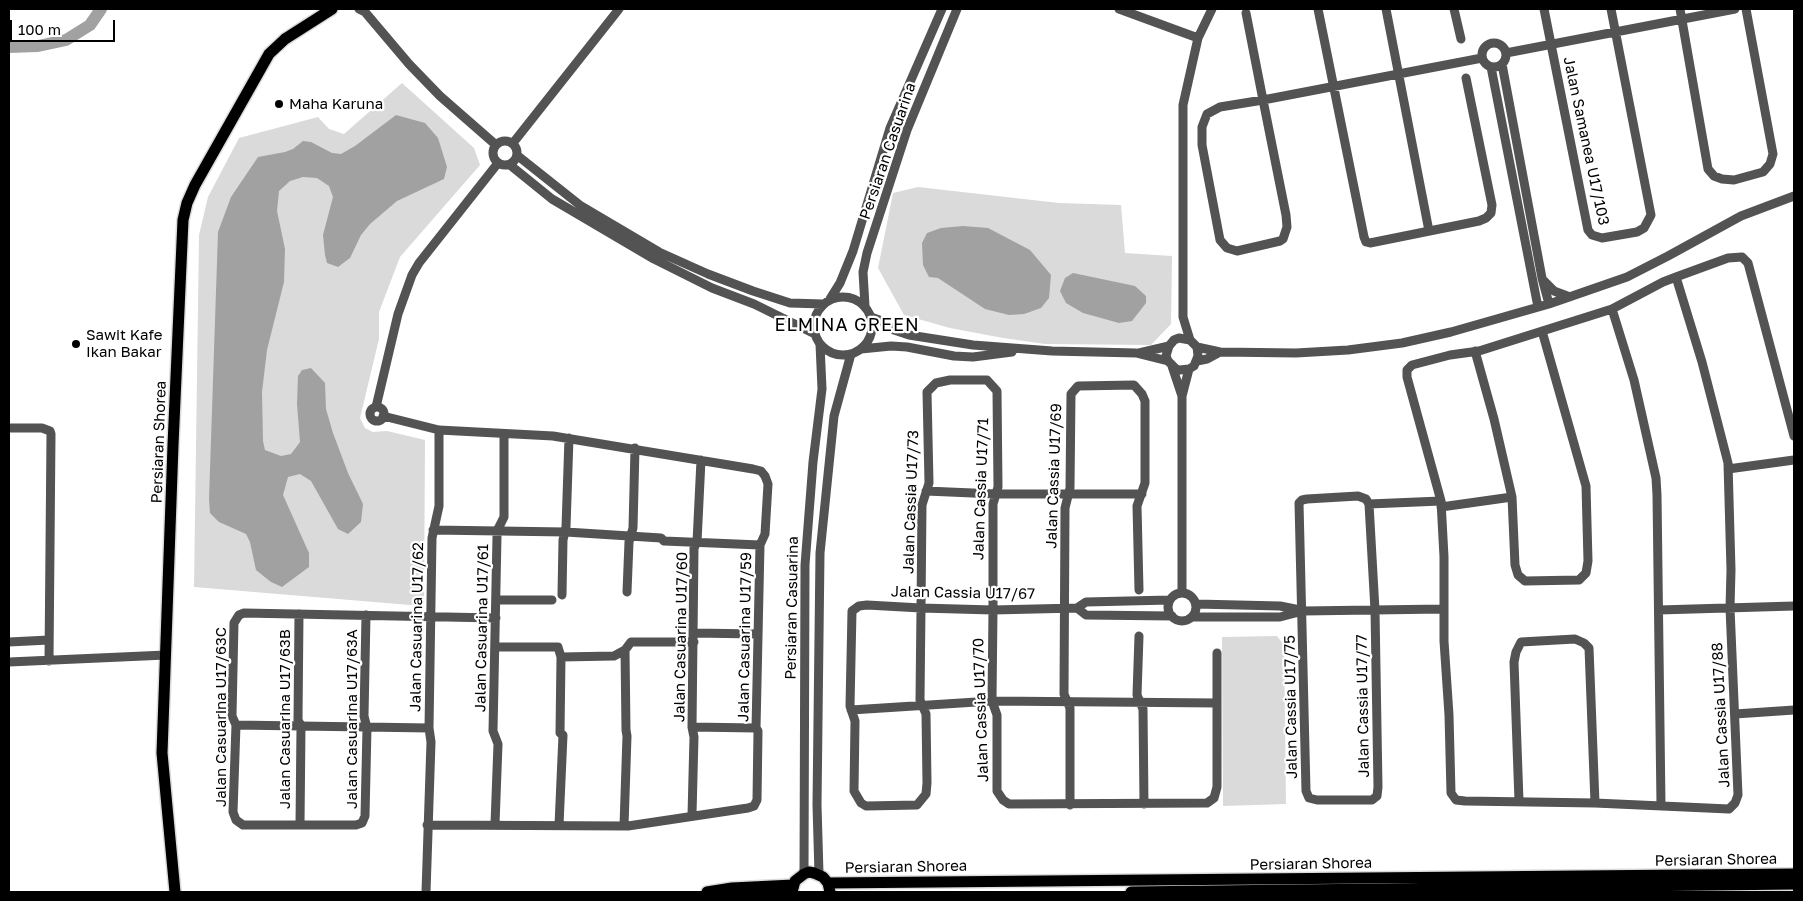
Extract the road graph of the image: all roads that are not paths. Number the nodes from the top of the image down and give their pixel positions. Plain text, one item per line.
1 (339, 9) edge
2 (619, 9) edge
3 (942, 9) edge
4 (957, 9) edge
5 (1119, 9) edge
6 (1212, 9) edge
7 (1318, 9) edge
8 (1386, 9) edge
9 (1454, 9) edge
10 (1544, 9) edge
11 (1611, 9) edge
12 (1680, 9) edge
13 (1735, 9) edge
14 (1746, 9) edge
15 (363, 10) edge
16 (329, 11) edge
17 (1246, 13) dead end
18 (1682, 19) junction
19 (1615, 32) junction
20 (1198, 38) junction
21 (1461, 39) dead end
22 (1551, 44) junction
23 (1506, 53) junction
24 (1482, 58) junction
25 (1502, 64) junction
26 (1491, 67) junction
27 (1398, 74) junction
28 (1466, 78) dead end
29 (1333, 86) junction
30 (1263, 100) junction
31 (513, 143) junction
32 (496, 145) junction
33 (518, 156) junction
34 (498, 163) junction
35 (510, 165) junction
36 (1794, 196) edge
37 (1429, 231) junction
38 (1676, 278) junction
39 (1538, 280) junction
40 (1570, 297) junction
41 (827, 301) junction
42 (1549, 304) junction
43 (865, 306) junction
44 (1538, 307) junction
45 (1612, 309) junction
46 (1521, 313) junction
47 (871, 317) junction
48 (1183, 317) junction
49 (1542, 331) junction
50 (815, 334) junction
51 (1190, 340) junction
52 (1172, 343) junction
53 (820, 344) junction
54 (1197, 347) junction
55 (860, 350) junction
56 (1030, 350) junction
57 (1475, 351) junction
58 (1220, 352) junction
59 (1136, 353) junction
60 (852, 354) junction
61 (1197, 361) junction
62 (1170, 364) junction
63 (1189, 368) junction
64 (950, 380) joint
65 (1182, 396) junction
66 (9, 428) edge
67 (439, 430) junction
68 (504, 434) junction
69 (1794, 436) edge
70 (569, 438) junction
71 (635, 448) junction
72 (701, 460) junction
73 (1794, 460) edge
74 (1728, 469) junction
75 (926, 491) junction
76 (996, 494) junction
77 (1068, 494) junction
78 (1142, 494) junction
79 (1512, 497) junction
80 (1367, 502) junction
81 (1441, 504) junction
82 (433, 530) junction
83 (497, 531) junction
84 (566, 532) junction
85 (631, 537) junction
86 (697, 542) junction
87 (760, 545) junction
88 (1139, 590) dead end
89 (627, 592) dead end
90 (1182, 593) junction
91 (562, 595) dead end
92 (496, 600) junction
93 (552, 600) dead end
94 (1170, 600) junction
95 (1130, 602) junction
96 (1196, 604) junction
97 (1794, 606) edge
98 (922, 608) junction
99 (1065, 608) junction
100 (1077, 608) junction
101 (1730, 608) junction
102 (1443, 609) junction
103 (993, 610) junction
104 (1375, 610) junction
105 (1659, 610) junction
106 (1303, 611) junction
107 (299, 614) junction
108 (366, 615) junction
109 (430, 616) junction
110 (1130, 616) junction
111 (1172, 616) junction
112 (1192, 617) junction
113 (496, 618) junction
114 (758, 634) junction
115 (1139, 636) dead end
116 (694, 638) junction
117 (49, 640) junction
118 (9, 642) edge
119 (495, 646) junction
120 (625, 650) junction
121 (1217, 653) dead end
122 (166, 655) junction
123 (562, 656) junction
124 (49, 661) junction
125 (9, 662) edge
126 (992, 701) junction
127 (1068, 702) junction
128 (1140, 702) junction
129 (1217, 703) junction
130 (922, 705) junction
131 (851, 710) junction
132 (1794, 710) edge
133 (1735, 714) junction
134 (236, 725) junction
135 (301, 726) junction
136 (692, 727) junction
137 (367, 728) junction
138 (429, 728) junction
139 (756, 728) junction
140 (1343, 800) joint
141 (1519, 801) junction
142 (1595, 803) junction
143 (1070, 804) junction
144 (1144, 804) junction
145 (1661, 805) junction
146 (692, 815) junction
147 (495, 824) junction
148 (300, 825) junction
149 (427, 825) junction
150 (559, 825) junction
151 (624, 826) junction
152 (804, 874) junction
153 (819, 874) junction
154 (1794, 874) edge
155 (1598, 876) junction
156 (1535, 877) junction
157 (1794, 884) edge
158 (829, 888) edge
159 (793, 889) edge
160 (1566, 890) edge
161 (175, 892) edge
162 (426, 892) edge
163 (707, 892) edge
164 (1132, 892) edge

1 - 16 street
2 - 31 street
3 - 41 street, Persiaran Casuarina
4 - 43 street, Persiaran Casuarina
5 - 20 street
6 - 20 street
7 - 29 street
8 - 27 street
9 - 21 street
10 - 22 street, Jalan Samanea U17/103
11 - 19 street
12 - 18 street
13 - 18 street
14 - 18 street
15 - 32 street
16 - 122 main road, Persiaran Shorea
17 - 30 street
18 - 19 street
19 - 22 street
19 - 22 street, Jalan Samanea U17/103
20 - 48 street
22 - 23 street
23 - 24 street
23 - 25 street
24 - 26 street
24 - 27 street
25 - 26 street
25 - 39 street
26 - 39 street
27 - 29 street
27 - 37 street
28 - 37 street
29 - 30 street
29 - 37 street
30 - 30 street
31 - 32 street
31 - 33 street
32 - 34 street
33 - 35 street
33 - 41 street
34 - 35 street
34 - 67 street, Jalan Casuarina U17/59
35 - 50 street
36 - 40 street
38 - 45 street
38 - 69 street
38 - 74 street, Jalan Cassia U17/88
39 - 40 street
39 - 42 street
39 - 44 street
39 - 46 street
40 - 42 street
41 - 43 street
41 - 50 street
42 - 44 street
43 - 47 street
44 - 46 street
45 - 49 street
45 - 105 street
46 - 58 street
47 - 55 street
47 - 56 street
48 - 51 street
48 - 52 street
49 - 57 street
49 - 79 street
50 - 53 street
51 - 52 street
51 - 54 street
52 - 59 street
52 - 62 street
53 - 60 street
53 - 152 street, Persiaran Casuarina
54 - 58 street
54 - 61 street
55 - 56 street
55 - 60 street
56 - 59 street
57 - 79 street
57 - 81 street
58 - 61 street
59 - 62 street
60 - 153 street, Persiaran Casuarina
61 - 63 street
62 - 63 street
62 - 65 street
63 - 65 street
64 - 75 street, Jalan Cassia U17/73
64 - 76 street, Jalan Cassia U17/71
65 - 90 street
66 - 117 street
67 - 68 street, Jalan Casuarina U17/59
67 - 82 street, Jalan Casuarina U17/62
68 - 70 street, Jalan Casuarina U17/59
68 - 83 street, Jalan Casuarina U17/61
70 - 71 street, Jalan Casuarina U17/59
70 - 84 street
71 - 72 street, Jalan Casuarina U17/59
71 - 85 street
72 - 86 street, Jalan Casuarina U17/60
72 - 87 street, Jalan Casuarina U17/59
73 - 74 street
74 - 101 street, Jalan Cassia U17/88
75 - 76 street
75 - 98 street, Jalan Cassia U17/73
76 - 77 street
76 - 103 street, Jalan Cassia U17/71
77 - 78 street
77 - 78 street, Jalan Cassia U17/69
77 - 99 street, Jalan Cassia U17/69
78 - 88 street
79 - 81 street
80 - 81 street
80 - 104 street
80 - 106 street, Jalan Cassia U17/75
81 - 102 street
82 - 83 street
82 - 109 street, Jalan Casuarina U17/62
83 - 84 street
83 - 92 street, Jalan Casuarina U17/61
84 - 85 street
84 - 91 street
85 - 86 street
85 - 89 street
86 - 87 street
86 - 116 street, Jalan Casuarina U17/60
87 - 114 street, Jalan Casuarina U17/59
90 - 94 street
90 - 96 street
92 - 93 street
92 - 113 street, Jalan Casuarina U17/61
94 - 95 street, Jalan Cassia U17/67
94 - 111 street
95 - 100 street, Jalan Cassia U17/67
95 - 110 street
96 - 106 street
96 - 112 street
97 - 101 street
98 - 103 street, Jalan Cassia U17/67
98 - 130 street, Jalan Cassia U17/73
98 - 131 street, Jalan Cassia U17/67
99 - 100 street, Jalan Cassia U17/67
99 - 103 street, Jalan Cassia U17/67
99 - 127 street, Jalan Cassia U17/69
100 - 110 street, Jalan Cassia U17/67
101 - 105 street
101 - 133 street, Jalan Cassia U17/88
102 - 104 street
102 - 141 street, Jalan Cassia U17/88
103 - 126 street, Jalan Cassia U17/70
104 - 106 street
104 - 140 street, Jalan Cassia U17/77
105 - 145 street
106 - 112 street
106 - 140 street, Jalan Cassia U17/75
107 - 108 street
107 - 134 street, Jalan Casuarina U17/63C
107 - 135 street, Jalan Casuarina U17/63B
108 - 109 street
108 - 137 street, Jalan Casuarina U17/63A
109 - 113 street
109 - 138 street, Jalan Casuarina U17/62
110 - 111 street, Jalan Cassia U17/67
111 - 112 street
113 - 119 street, Jalan Casuarina U17/61
114 - 116 street
114 - 139 street, Jalan Casuarina U17/59
115 - 128 street
116 - 120 street
116 - 136 street, Jalan Casuarina U17/60
117 - 118 street
117 - 124 street
119 - 123 street
119 - 147 street, Jalan Casuarina U17/61
120 - 123 street
120 - 151 street
121 - 129 street
122 - 124 street
122 - 161 main road, Persiaran Shorea
123 - 150 street
124 - 125 street
126 - 127 street
126 - 130 street
126 - 143 street, Jalan Cassia U17/70
127 - 128 street
127 - 143 street, Jalan Cassia U17/69
128 - 129 street
128 - 144 street
129 - 144 street
130 - 131 street
130 - 131 street, Jalan Cassia U17/73
132 - 133 street
133 - 145 street, Jalan Cassia U17/88
134 - 135 street
134 - 148 street, Jalan Casuarina U17/63C
135 - 137 street
135 - 148 street, Jalan Casuarina U17/63B
136 - 139 street
136 - 146 street, Jalan Casuarina U17/60
137 - 138 street
137 - 148 street, Jalan Casuarina U17/63A
138 - 149 street, Jalan Casuarina U17/62
139 - 146 street, Jalan Casuarina U17/59
141 - 142 street, Jalan Cassia U17/88
141 - 142 street
142 - 145 street, Jalan Cassia U17/88
143 - 144 street
146 - 151 street, Jalan Casuarina U17/59
147 - 149 street, Jalan Casuarina U17/59
147 - 150 street, Jalan Casuarina U17/59
149 - 162 street, Jalan Casuarina U17/62
150 - 151 street, Jalan Casuarina U17/59
152 - 153 main road
152 - 159 main road
153 - 158 main road
154 - 155 main road, Persiaran Shorea
155 - 156 main road, Persiaran Shorea
155 - 160 main road
156 - 158 main road, Persiaran Shorea
156 - 160 main road
157 - 160 main road, Persiaran Shorea
159 - 163 main road
160 - 164 main road, Persiaran Shorea

